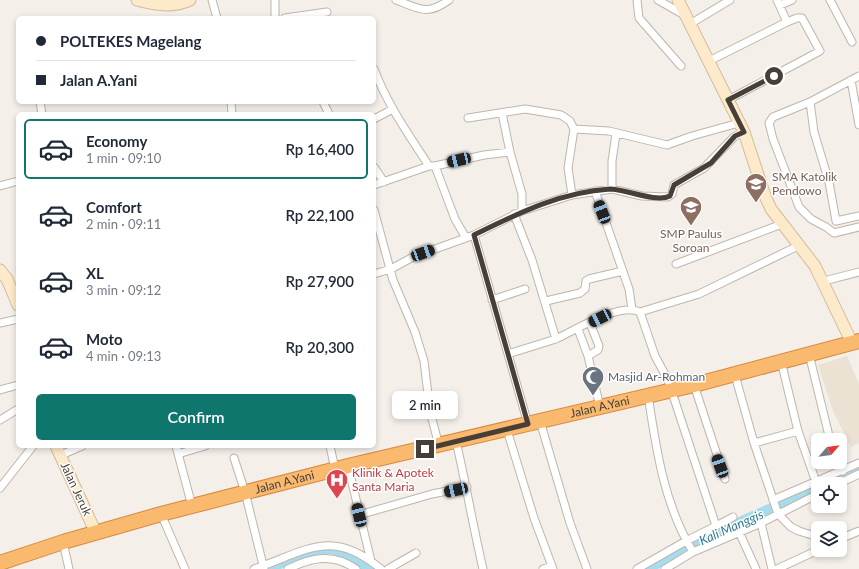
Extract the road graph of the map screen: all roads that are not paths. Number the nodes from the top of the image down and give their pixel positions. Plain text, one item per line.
1 (137, 0) edge
2 (190, 0) edge
3 (212, 0) edge
4 (275, 0) edge
5 (396, 0) edge
6 (449, 0) edge
7 (637, 0) edge
8 (658, 0) edge
9 (678, 0) edge
10 (730, 0) edge
11 (792, 0) edge
12 (830, 0) edge
13 (778, 3) edge
14 (327, 12) dead end
15 (217, 16) edge
16 (275, 16) edge
17 (299, 16) edge
18 (689, 20) junction
19 (787, 22) junction
20 (852, 42) dead end
21 (709, 61) junction
22 (681, 66) dead end
23 (376, 74) edge
24 (859, 76) edge
25 (851, 80) junction
26 (728, 100) junction
27 (810, 102) junction
28 (393, 109) junction
29 (502, 113) junction
30 (376, 118) edge
31 (468, 118) dead end
32 (859, 125) edge
33 (741, 127) junction
34 (574, 129) junction
35 (616, 134) junction
36 (510, 152) junction
37 (432, 166) junction
38 (376, 170) edge
39 (16, 182) edge
40 (384, 182) junction
41 (376, 184) edge
42 (0, 186) edge
43 (612, 189) junction
44 (595, 191) junction
45 (572, 194) junction
46 (522, 211) junction
47 (514, 214) junction
48 (859, 216) edge
49 (376, 217) edge
50 (836, 221) junction
51 (782, 224) junction
52 (826, 227) junction
53 (859, 227) edge
54 (474, 235) junction
55 (466, 238) junction
56 (800, 245) junction
57 (676, 264) dead end
58 (391, 269) junction
59 (0, 270) edge
60 (623, 271) junction
61 (859, 272) edge
62 (376, 273) edge
63 (824, 281) junction
64 (525, 289) dead end
65 (16, 300) edge
66 (492, 300) junction
67 (546, 301) junction
68 (632, 309) junction
69 (640, 312) junction
70 (16, 319) edge
71 (0, 323) edge
72 (590, 323) junction
73 (578, 329) junction
74 (556, 339) junction
75 (856, 342) edge
76 (508, 354) junction
77 (809, 354) junction
78 (588, 356) junction
79 (781, 361) junction
80 (735, 375) junction
81 (694, 385) junction
82 (16, 386) edge
83 (0, 390) edge
84 (670, 390) junction
85 (648, 395) junction
86 (600, 407) junction
87 (16, 410) edge
88 (0, 420) edge
89 (534, 422) junction
90 (507, 430) junction
91 (798, 431) junction
92 (828, 433) edge
93 (456, 441) junction
94 (754, 443) junction
95 (439, 446) junction
96 (31, 448) edge
97 (70, 448) edge
98 (176, 448) edge
99 (198, 448) edge
100 (331, 448) edge
101 (58, 450) edge
102 (178, 454) junction
103 (234, 458) dead end
104 (859, 463) edge
105 (342, 468) junction
106 (843, 471) joint
107 (859, 474) edge
108 (814, 477) edge
109 (828, 477) edge
110 (725, 479) dead end
111 (847, 480) edge
112 (811, 484) edge
113 (467, 487) junction
114 (0, 488) edge
115 (245, 492) junction
116 (811, 497) edge
117 (773, 501) junction
118 (192, 506) junction
119 (777, 513) junction
120 (161, 514) junction
121 (359, 515) junction
122 (733, 517) dead end
123 (761, 523) junction
124 (716, 526) junction
125 (859, 531) edge
126 (739, 532) junction
127 (96, 533) junction
128 (811, 535) edge
129 (847, 536) edge
130 (686, 541) junction
131 (63, 542) junction
132 (693, 552) junction
133 (416, 553) dead end
134 (811, 553) edge
135 (371, 560) junction
136 (0, 563) edge
137 (264, 567) edge
138 (552, 568) edge
139 (69, 569) edge
140 (185, 569) edge
141 (254, 569) edge
142 (288, 569) edge
143 (356, 569) edge
144 (381, 569) edge
145 (388, 569) edge
146 (483, 569) edge
147 (543, 569) edge
148 (587, 569) edge
149 (637, 569) edge
150 (665, 569) edge
151 (756, 569) edge
152 (772, 569) edge
153 (777, 569) edge

1 - 2 street
3 - 15 street
4 - 16 street
5 - 6 street
7 - 22 street
8 - 18 street
9 - 18 street
10 - 18 street
11 - 13 street
12 - 20 street
13 - 19 street
14 - 17 street
18 - 21 street
19 - 21 street
19 - 26 street
21 - 26 street
23 - 28 street
24 - 25 street
25 - 27 street
25 - 32 street
26 - 33 street
27 - 50 street
27 - 52 street
28 - 30 street
28 - 37 street
29 - 31 street
29 - 34 street
29 - 36 street
33 - 35 street
33 - 43 street
33 - 51 street
34 - 35 street
34 - 45 street
35 - 43 street
36 - 37 street
36 - 46 street
37 - 40 street
37 - 55 street
38 - 40 street
39 - 42 street
40 - 41 street
43 - 44 street
44 - 45 street
44 - 60 street
45 - 46 street
46 - 47 street
47 - 54 street
47 - 67 street
48 - 50 street
49 - 58 street
50 - 52 street
51 - 56 street
51 - 57 street
52 - 53 street
54 - 55 street
54 - 66 street
55 - 58 street
56 - 63 street
56 - 69 street
58 - 62 street
58 - 95 street
59 - 65 street
60 - 67 street
60 - 68 street
61 - 63 street
63 - 75 street
64 - 66 street
66 - 76 street
67 - 74 street
68 - 69 street
68 - 72 street
69 - 84 street
70 - 71 street
72 - 73 street
72 - 78 street
73 - 74 street
73 - 78 street
74 - 76 street
75 - 77 highway, Jalan A.Yani
76 - 89 street
77 - 79 highway, Jalan A.Yani
77 - 92 street
78 - 86 street
79 - 80 highway, Jalan A.Yani
79 - 91 street
80 - 81 highway, Jalan A.Yani
80 - 94 street
81 - 84 highway, Jalan A.Yani
81 - 110 street
82 - 83 street
84 - 85 highway, Jalan A.Yani
84 - 124 street
85 - 86 highway, Jalan A.Yani
85 - 130 street
86 - 89 highway, Jalan A.Yani
87 - 88 street
89 - 90 highway, Jalan A.Yani
89 - 148 street
90 - 93 highway, Jalan A.Yani
90 - 138 street
91 - 94 street
91 - 108 street
93 - 95 highway, Jalan A.Yani
93 - 113 street
94 - 117 street
95 - 105 highway, Jalan A.Yani
96 - 114 street
97 - 101 street
98 - 102 street
99 - 102 street
100 - 105 street
101 - 127 street, Jalan Jeruk
102 - 118 street
103 - 115 street
104 - 106 street
105 - 115 highway, Jalan A.Yani
105 - 121 street
106 - 109 street
107 - 111 street
112 - 117 street
113 - 121 street
113 - 146 street
115 - 118 highway, Jalan A.Yani
115 - 137 street
116 - 119 street
117 - 119 street
118 - 120 highway, Jalan A.Yani
119 - 123 street
119 - 128 street
120 - 127 highway, Jalan A.Yani
120 - 140 street
121 - 135 street
122 - 124 street
123 - 126 street
123 - 152 street
124 - 130 street
125 - 129 street
126 - 132 street
126 - 151 street
127 - 131 highway, Jalan A.Yani
130 - 132 street
130 - 149 street
131 - 136 highway, Jalan A.Yani
131 - 139 street
132 - 150 street
133 - 145 street
134 - 153 street
135 - 137 street
135 - 144 street
137 - 141 street
138 - 147 street
142 - 143 street

